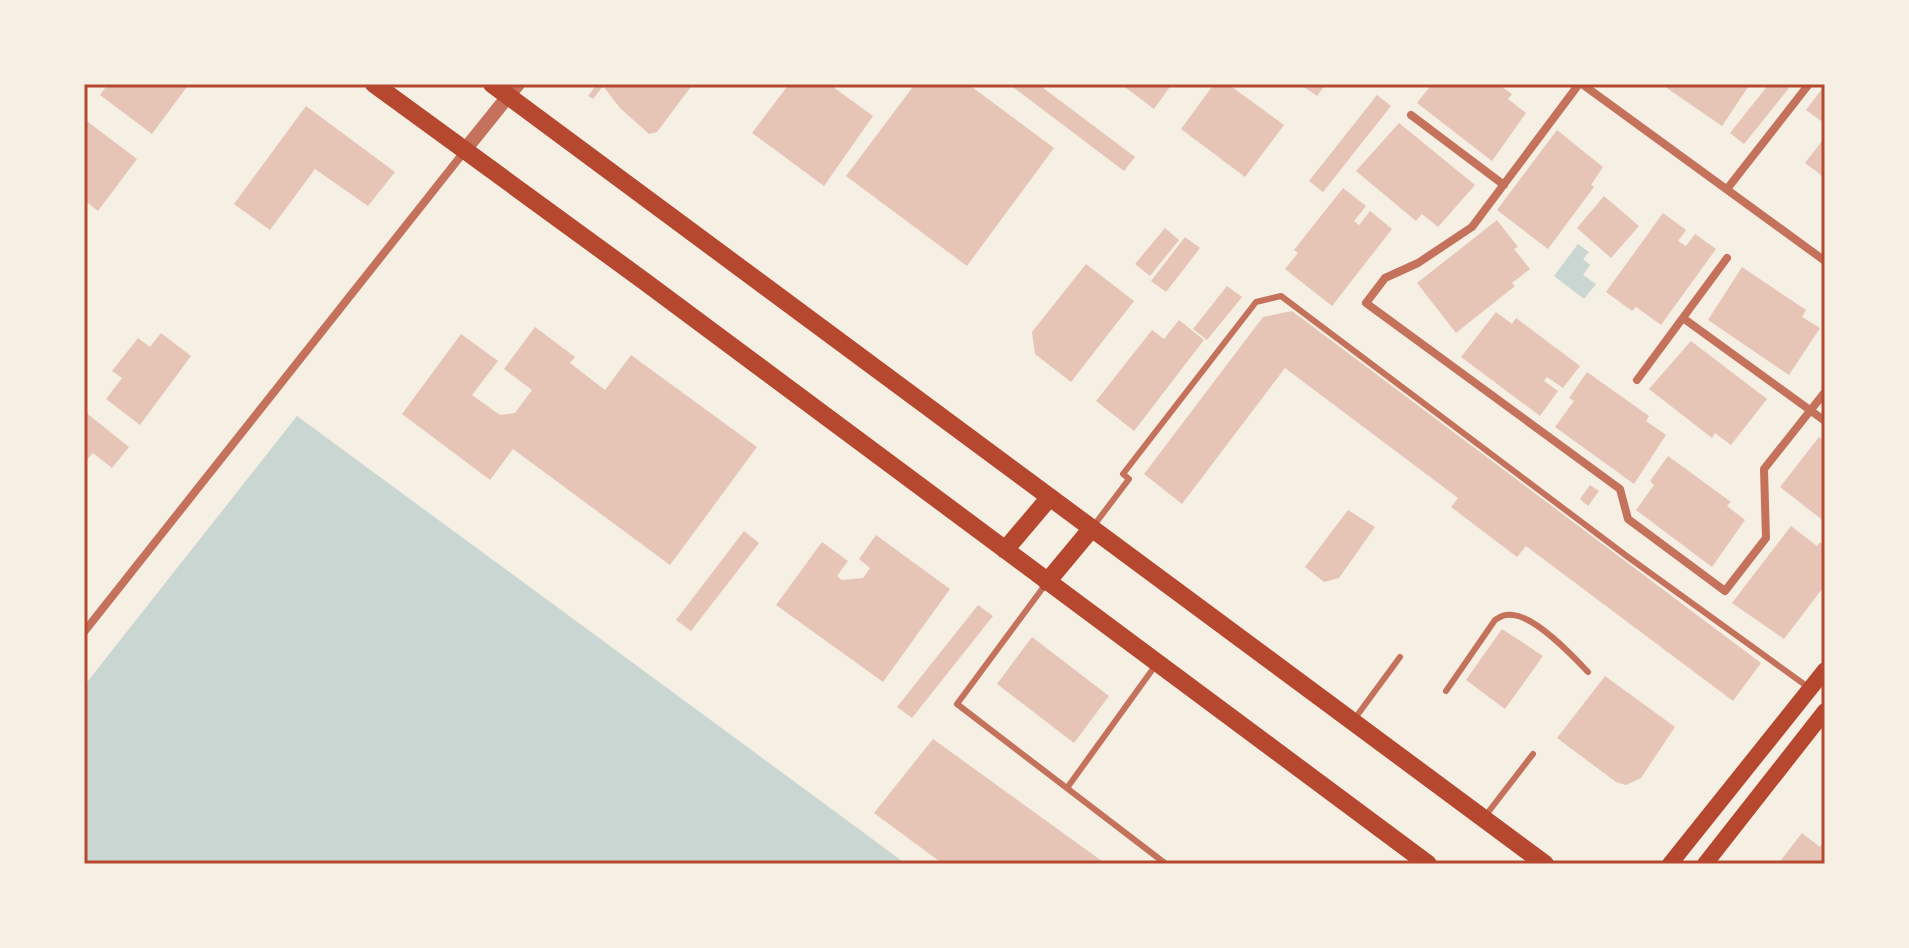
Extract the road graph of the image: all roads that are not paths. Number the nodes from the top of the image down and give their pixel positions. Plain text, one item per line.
1 (374, 84) edge
2 (492, 84) edge
3 (1580, 84) edge
4 (1809, 84) edge
5 (513, 90) edge
6 (1411, 115) dead end
7 (464, 151) junction
8 (1504, 185) junction
9 (1727, 189) junction
10 (1727, 258) dead end
11 (1825, 261) edge
12 (1683, 318) junction
13 (1637, 380) dead end
14 (1825, 392) edge
15 (1810, 410) junction
16 (1825, 421) edge
17 (1050, 497) junction
18 (1092, 528) junction
19 (1005, 550) junction
20 (1047, 582) junction
21 (84, 632) edge
22 (1400, 657) dead end
23 (1157, 663) junction
24 (1825, 670) edge
25 (1588, 672) dead end
26 (1811, 689) junction
27 (1446, 691) dead end
28 (1825, 711) edge
29 (1353, 721) junction
30 (1533, 754) dead end
31 (1067, 788) junction
32 (1483, 818) junction
33 (1424, 863) edge
34 (1166, 864) edge
35 (1545, 864) edge
36 (1670, 864) edge
37 (1705, 864) edge

1 - 7 main road
2 - 5 main road
3 - 8 street
3 - 9 street
4 - 9 street
5 - 7 street
5 - 17 main road
6 - 8 street
7 - 19 main road
7 - 21 street
8 - 15 street
9 - 11 street
10 - 12 street
12 - 13 street
12 - 15 street
14 - 15 street
15 - 16 street
17 - 18 main road
17 - 19 main road
18 - 20 main road
18 - 26 lane
18 - 29 main road
19 - 20 main road
20 - 23 main road
20 - 31 lane
22 - 29 lane
23 - 31 lane
23 - 33 main road
24 - 26 main road
25 - 27 lane
26 - 36 main road
28 - 37 main road
29 - 32 main road
30 - 32 lane
31 - 34 lane
32 - 35 main road

